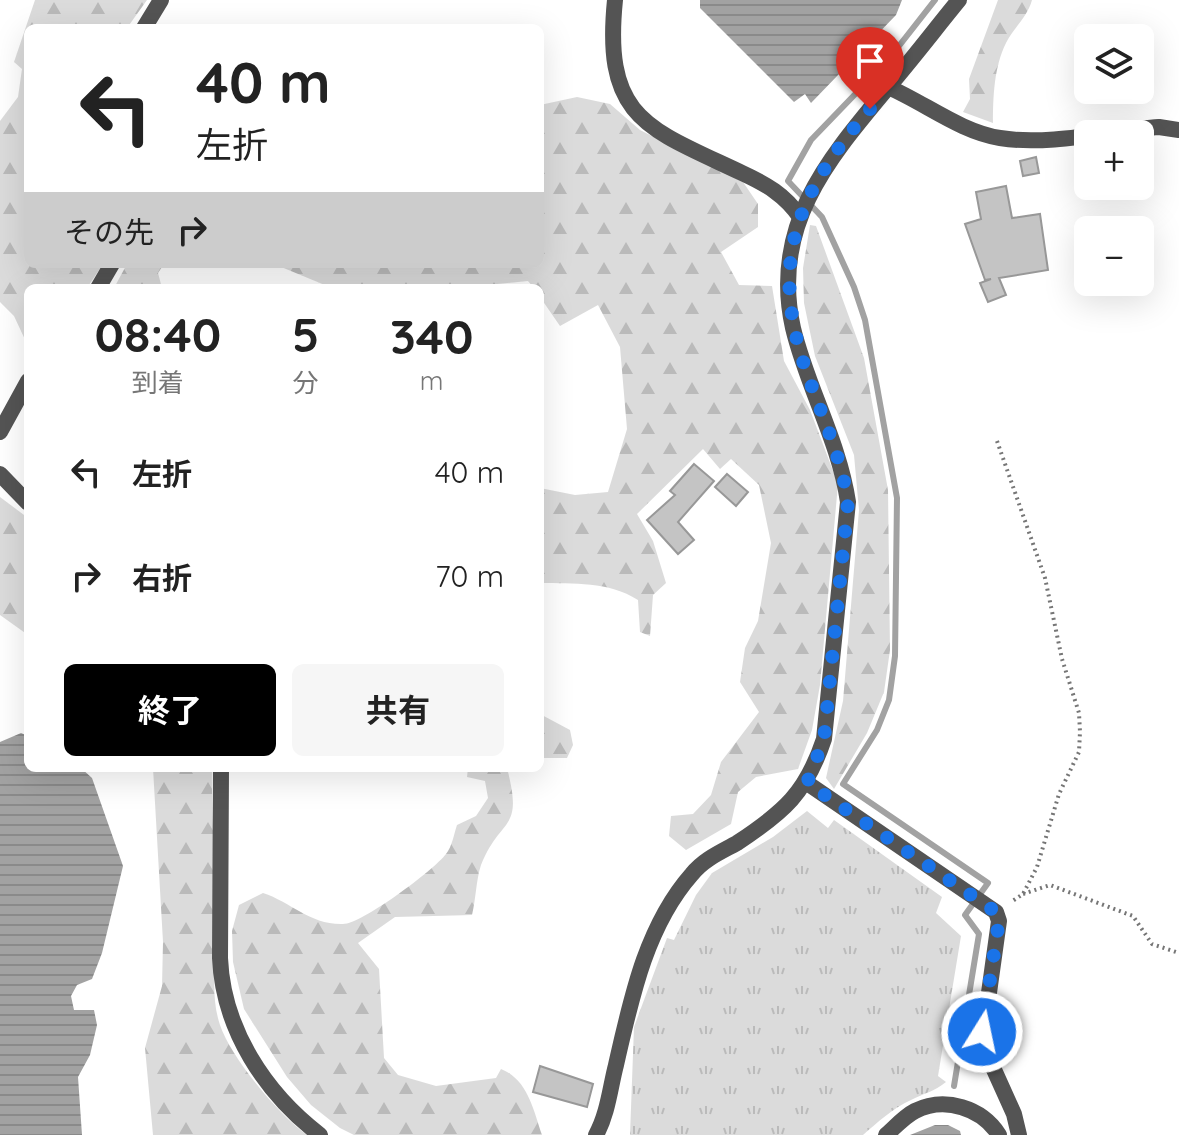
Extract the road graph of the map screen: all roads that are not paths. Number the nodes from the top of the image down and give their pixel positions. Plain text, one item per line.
1 (161, 0) edge
2 (615, 0) edge
3 (959, 0) edge
4 (146, 24) edge
5 (888, 87) junction
6 (1179, 130) edge
7 (801, 213) junction
8 (24, 388) edge
9 (0, 432) edge
10 (0, 474) edge
11 (24, 499) edge
12 (221, 772) edge
13 (807, 783) junction
14 (320, 1135) edge
15 (596, 1135) edge
16 (886, 1135) edge
17 (999, 1135) edge
18 (1019, 1135) edge

1 - 4 street
2 - 7 street
3 - 5 street
5 - 6 street
5 - 7 street
7 - 13 street
8 - 9 street
10 - 11 street
12 - 14 street
13 - 15 street
13 - 18 street
16 - 17 street

